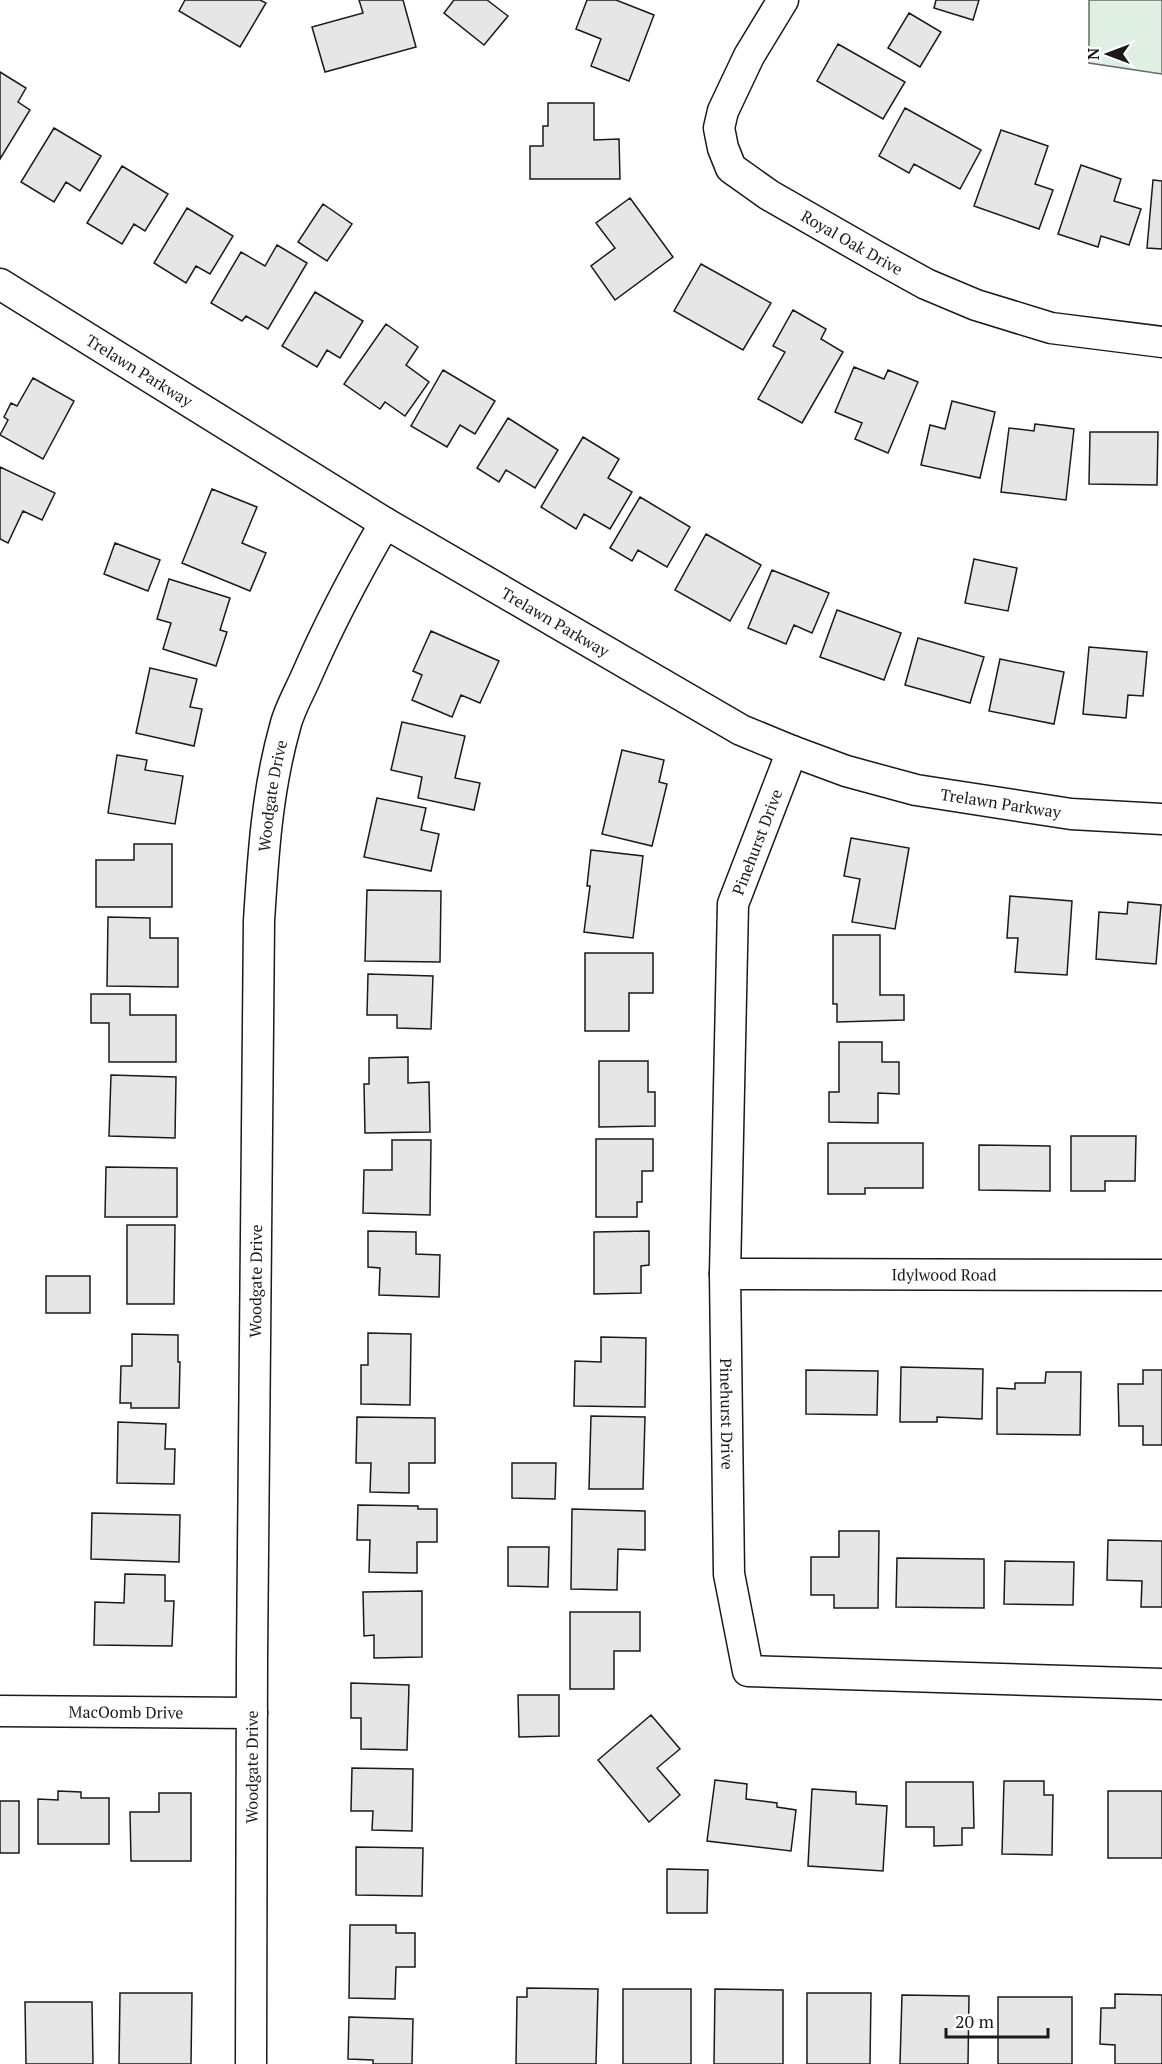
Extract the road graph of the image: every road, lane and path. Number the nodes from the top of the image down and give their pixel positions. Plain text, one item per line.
1 (783, 0) edge
2 (0, 284) edge
3 (1162, 342) edge
4 (385, 523) junction
5 (792, 751) junction
6 (1162, 819) edge
7 (725, 1274) junction
8 (1162, 1275) edge
9 (1162, 1684) edge
10 (0, 1711) edge
11 (252, 1713) junction
12 (251, 2064) edge

1 - 3 street, Royal Oak Drive
2 - 4 street, Trelawn Parkway
4 - 5 street, Trelawn Parkway
4 - 11 street, Woodgate Drive
5 - 6 street, Trelawn Parkway
5 - 7 street, Pinehurst Drive
7 - 8 street, Idylwood Road
7 - 9 street, Pinehurst Drive
10 - 11 street, MacOomb Drive
11 - 12 street, Woodgate Drive

